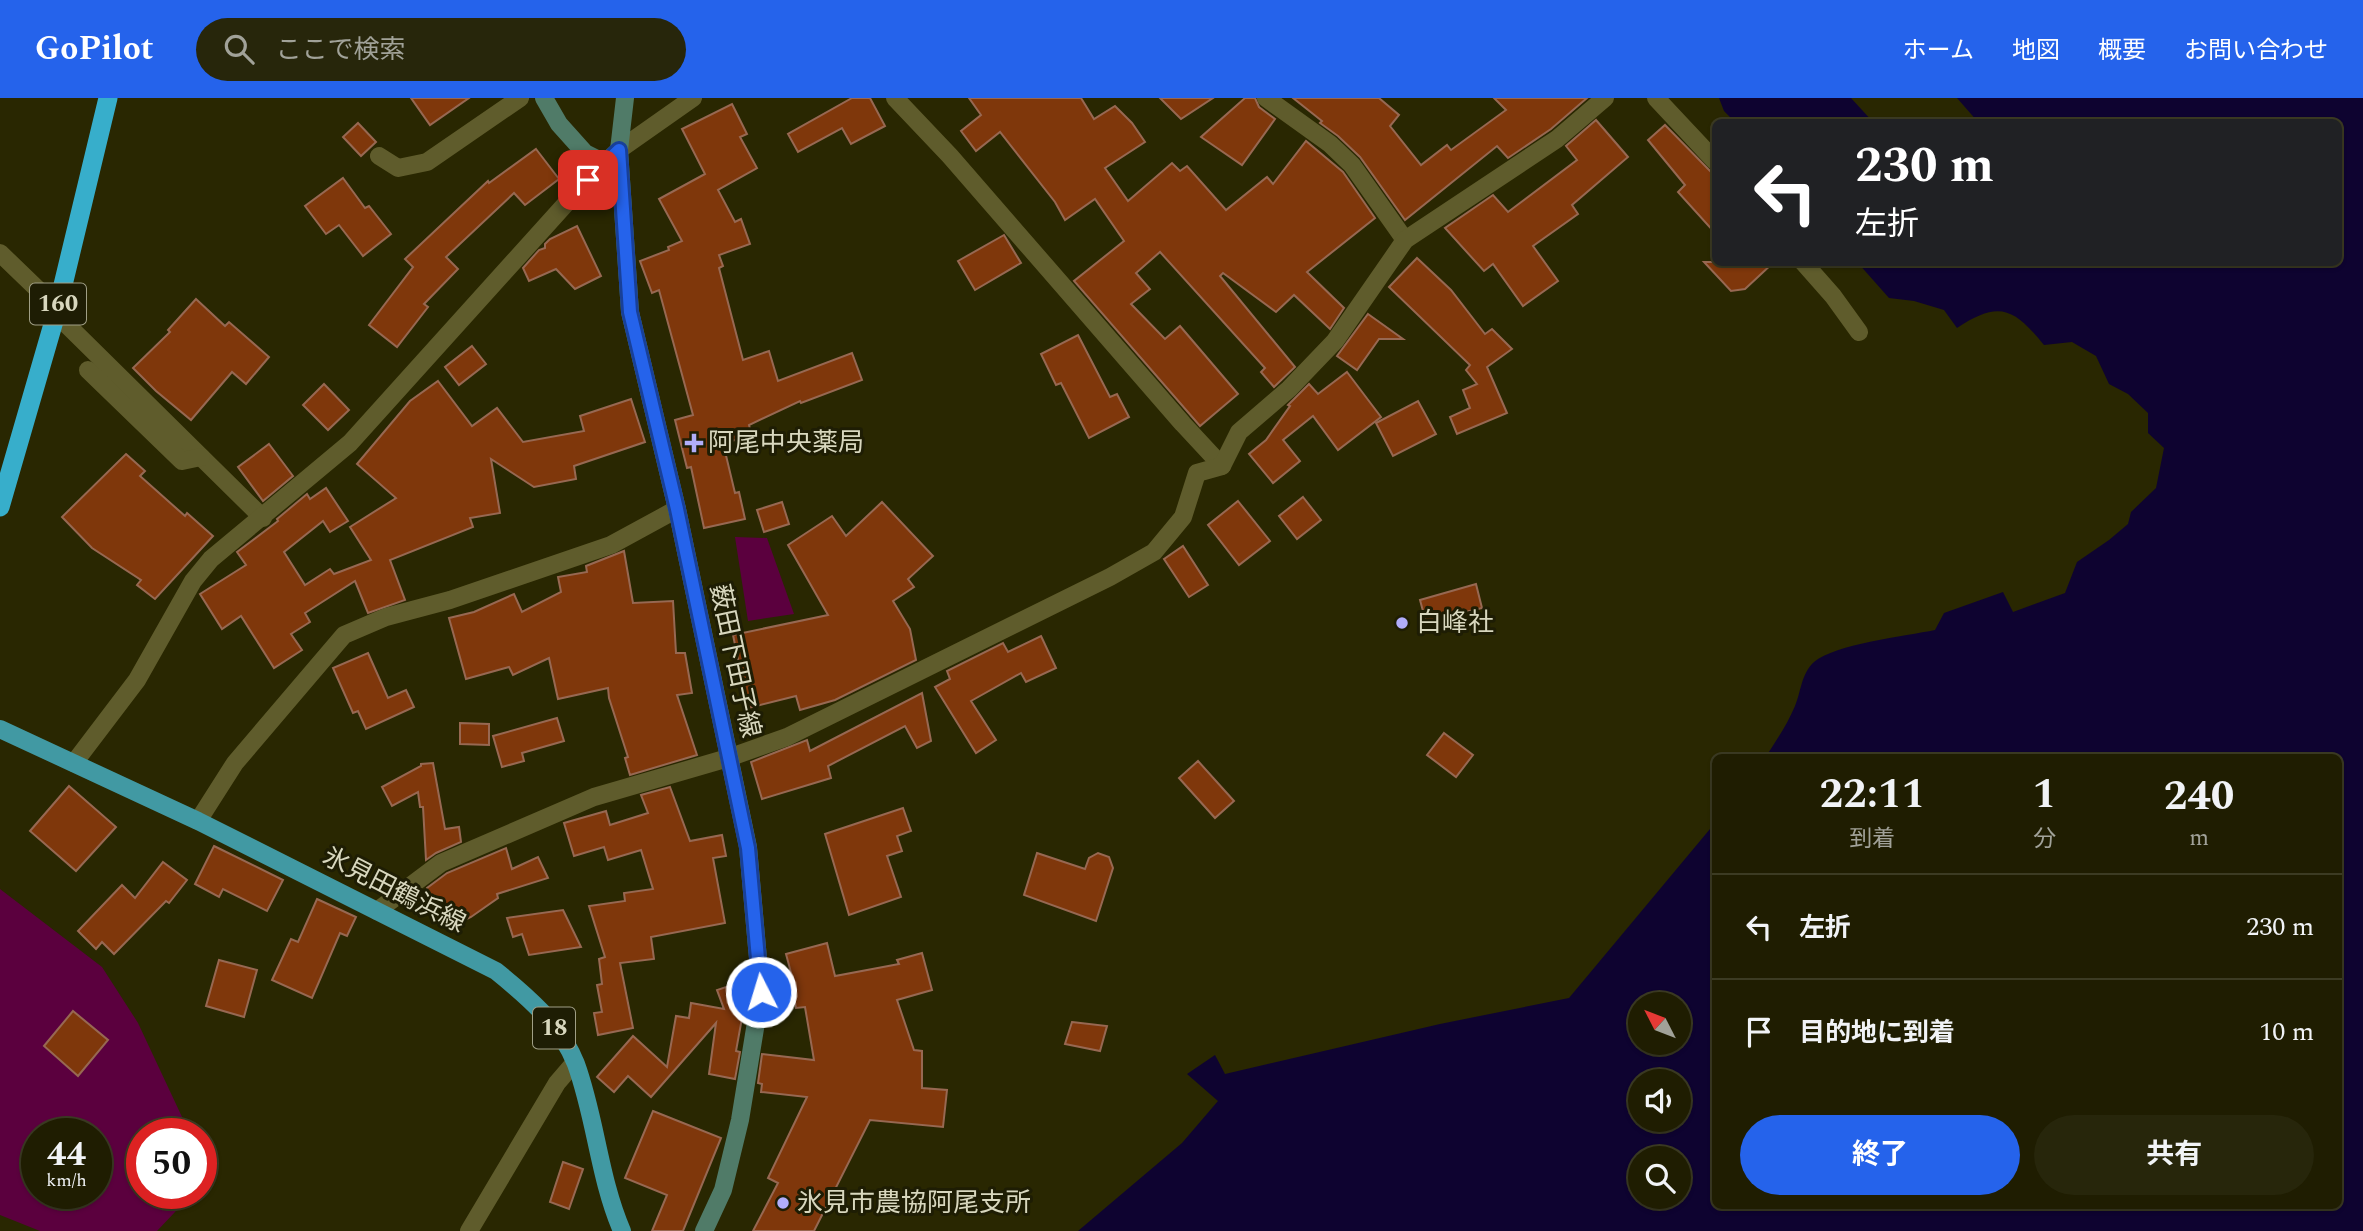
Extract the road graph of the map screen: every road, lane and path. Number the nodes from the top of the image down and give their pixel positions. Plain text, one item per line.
1 (108, 98) edge
2 (520, 98) edge
3 (544, 98) edge
4 (625, 98) edge
5 (693, 98) edge
6 (895, 98) edge
7 (1266, 98) edge
8 (1605, 98) edge
9 (1656, 98) edge
10 (619, 150) junction
11 (379, 156) dead end
12 (1712, 158) edge
13 (605, 163) junction
14 (1405, 240) junction
15 (0, 253) edge
16 (1807, 266) edge
17 (57, 311) junction
18 (1859, 332) dead end
19 (88, 370) dead end
20 (201, 457) junction
21 (1222, 466) junction
22 (0, 507) edge
23 (677, 509) junction
24 (263, 517) junction
25 (0, 729) edge
26 (728, 758) junction
27 (74, 763) junction
28 (198, 821) junction
29 (377, 911) junction
30 (575, 1062) junction
31 (469, 1231) edge
32 (622, 1231) edge
33 (704, 1231) edge

1 - 17 highway, 160
2 - 11 street
3 - 13 main road
4 - 10 main road, 薮田下田子線
5 - 10 street
6 - 21 street
7 - 14 street
8 - 14 street
9 - 12 street
10 - 13 main road
10 - 23 main road, 薮田下田子線
13 - 24 street
14 - 21 street
15 - 17 street
16 - 18 street
17 - 20 street
17 - 22 highway, 160
19 - 20 street
20 - 24 street
21 - 26 street
23 - 26 main road, 薮田下田子線
23 - 28 street
24 - 27 street
25 - 27 main road, 氷見田鶴浜線 / 18
26 - 29 street
26 - 33 main road, 薮田下田子線
27 - 28 main road, 氷見田鶴浜線 / 18
28 - 29 main road, 氷見田鶴浜線 / 18
29 - 30 main road, 氷見田鶴浜線 / 18
30 - 31 street
30 - 32 main road, 氷見田鶴浜線 / 18

